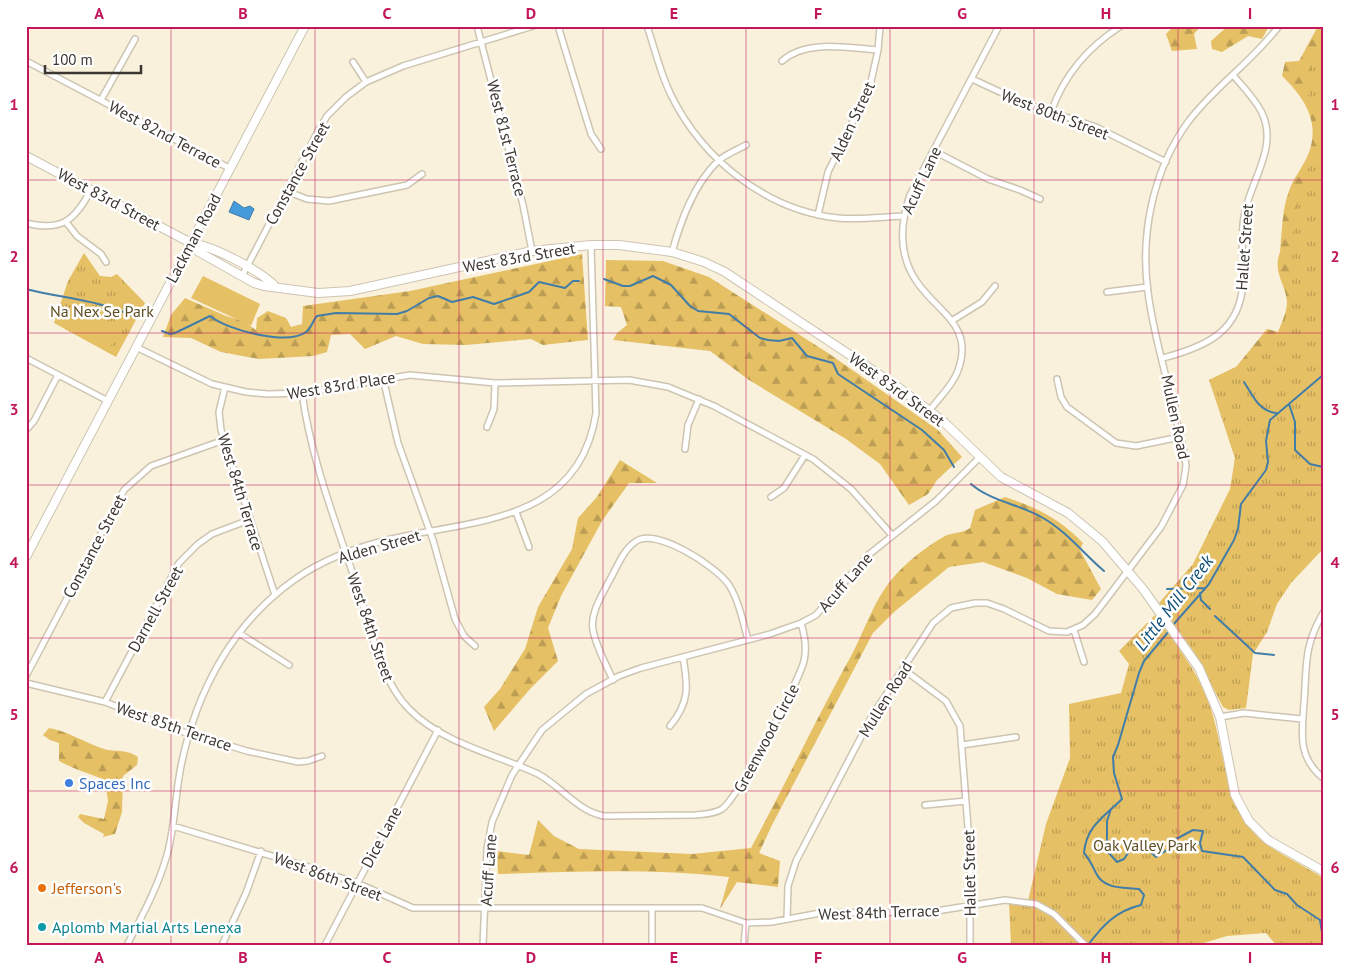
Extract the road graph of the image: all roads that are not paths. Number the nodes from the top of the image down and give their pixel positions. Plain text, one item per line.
1 (305, 26) edge
2 (477, 26) edge
3 (533, 26) edge
4 (558, 26) edge
5 (647, 26) edge
6 (880, 26) edge
7 (999, 26) edge
8 (1120, 26) edge
9 (1279, 26) edge
10 (134, 39) dead end
11 (483, 42) junction
12 (878, 50) junction
13 (26, 61) edge
14 (782, 61) dead end
15 (353, 62) dead end
16 (1233, 75) junction
17 (972, 79) junction
18 (366, 82) junction
19 (102, 100) junction
20 (1051, 112) junction
21 (746, 145) dead end
22 (601, 150) dead end
23 (934, 151) junction
24 (26, 156) edge
25 (719, 160) junction
26 (1166, 162) junction
27 (229, 168) junction
28 (422, 174) dead end
29 (91, 190) junction
30 (286, 191) junction
31 (1040, 199) dead end
32 (818, 214) junction
33 (903, 216) junction
34 (66, 222) junction
35 (26, 224) edge
36 (191, 243) junction
37 (590, 245) junction
38 (532, 251) junction
39 (672, 252) junction
40 (106, 262) dead end
41 (246, 267) junction
42 (242, 276) junction
43 (275, 286) junction
44 (995, 286) dead end
45 (1147, 288) junction
46 (1107, 292) dead end
47 (953, 320) junction
48 (136, 347) junction
49 (26, 358) edge
50 (1163, 358) junction
51 (58, 375) junction
52 (383, 378) junction
53 (1057, 379) dead end
54 (595, 380) junction
55 (495, 383) junction
56 (225, 387) junction
57 (302, 394) junction
58 (699, 399) junction
59 (108, 401) junction
60 (930, 410) junction
61 (487, 427) dead end
62 (26, 430) edge
63 (1180, 437) junction
64 (224, 440) junction
65 (685, 449) dead end
66 (805, 455) junction
67 (980, 457) junction
68 (772, 497) dead end
69 (516, 512) junction
70 (249, 520) junction
71 (430, 532) junction
72 (891, 534) junction
73 (29, 546) edge
74 (529, 547) dead end
75 (346, 553) junction
76 (26, 557) edge
77 (1129, 571) junction
78 (275, 595) junction
79 (1323, 613) edge
80 (801, 623) junction
81 (1074, 630) junction
82 (239, 633) junction
83 (748, 640) junction
84 (475, 646) dead end
85 (683, 657) junction
86 (1084, 662) dead end
87 (289, 665) dead end
88 (903, 669) junction
89 (26, 676) edge
90 (613, 680) junction
91 (26, 683) edge
92 (105, 702) junction
93 (1220, 717) junction
94 (1302, 719) junction
95 (670, 726) dead end
96 (438, 730) junction
97 (189, 734) junction
98 (1016, 737) dead end
99 (962, 745) junction
100 (322, 756) dead end
101 (518, 765) junction
102 (1323, 778) edge
103 (966, 801) junction
104 (925, 805) dead end
105 (173, 826) junction
106 (261, 851) junction
107 (1323, 871) edge
108 (357, 883) junction
109 (970, 906) junction
110 (485, 908) junction
111 (652, 908) junction
112 (787, 919) junction
113 (746, 923) junction
114 (127, 945) edge
115 (222, 945) edge
116 (325, 945) edge
117 (483, 945) edge
118 (652, 945) edge
119 (744, 945) edge
120 (970, 945) edge
121 (1085, 945) edge

1 - 27 street, Lackman Road
2 - 11 street, West 81st Terrace
3 - 11 street, Constance Street
4 - 22 street
5 - 25 street
6 - 12 street, Alden Street
7 - 17 street, Acuff Lane
8 - 20 street
9 - 16 street, Mullen Road
10 - 19 street, West 82nd Terrace
11 - 18 street, Constance Street
11 - 38 street, West 81st Terrace
12 - 14 street
12 - 32 street, Alden Street
13 - 19 street, West 82nd Terrace
15 - 18 street
16 - 26 street, Mullen Road
16 - 50 street, Hallet Street
17 - 20 street, West 80th Street
17 - 23 street, Acuff Lane
18 - 30 street, Constance Street
19 - 27 street, West 82nd Terrace
20 - 26 street, West 80th Street
21 - 25 street
23 - 31 street
23 - 33 street, Acuff Lane
24 - 29 street, West 83rd Street
25 - 32 street
25 - 39 street
26 - 45 street, Mullen Road
27 - 36 street, Lackman Road
28 - 30 street
29 - 34 street
29 - 36 street, West 83rd Street
30 - 41 street, Constance Street
32 - 33 street
33 - 47 street, Acuff Lane
34 - 35 street
34 - 40 street
36 - 41 street, West 83rd Street
36 - 42 street, West 83rd Street
36 - 48 street, Lackman Road
37 - 38 street, West 83rd Street
37 - 39 street, West 83rd Street
37 - 54 street, Alden Street
38 - 43 street, West 83rd Street
39 - 60 street, West 83rd Street
41 - 42 street, Constance Street
41 - 43 street, West 83rd Street
42 - 43 street, West 83rd Street
44 - 47 street
45 - 46 street
45 - 50 street, Mullen Road
47 - 60 street, Acuff Lane
48 - 56 street, West 83rd Place
48 - 59 street, Lackman Road
49 - 51 street
50 - 63 street, Mullen Road
51 - 59 street
51 - 62 street
52 - 55 street, West 83rd Place
52 - 57 street, West 83rd Place
52 - 71 street
53 - 63 street
54 - 55 street, West 83rd Place
54 - 58 street, West 83rd Place
54 - 69 street, Alden Street
55 - 61 street
56 - 57 street, West 83rd Place
56 - 64 street, West 84th Terrace
57 - 75 street, West 84th Street
58 - 65 street
58 - 66 street, West 83rd Place
59 - 73 street, Lackman Road
60 - 67 street, West 83rd Street
63 - 77 street, Mullen Road
64 - 70 street, West 84th Terrace
64 - 89 street, Constance Street
66 - 68 street
66 - 72 street, West 83rd Place
67 - 72 street, Acuff Lane
67 - 77 street, West 83rd Street
69 - 71 street, Alden Street
69 - 74 street
70 - 78 street, West 84th Terrace
70 - 92 street, Darnell Street
71 - 75 street, Alden Street
71 - 84 street
72 - 80 street, Acuff Lane
73 - 76 street, Lackman Road
75 - 78 street, Alden Street
75 - 96 street, West 84th Street
77 - 81 street, Mullen Road
77 - 93 street, West 83rd Street
78 - 82 street, Alden Street
79 - 94 street
80 - 83 street, Acuff Lane
80 - 101 street, Greenwood Circle
81 - 86 street
81 - 88 street, Mullen Road
82 - 87 street
82 - 97 street, Alden Street
83 - 85 street, Acuff Lane
83 - 90 street
85 - 90 street, Acuff Lane
85 - 95 street
88 - 99 street, Hallet Street
88 - 112 street, Mullen Road
90 - 101 street, Acuff Lane
91 - 92 street, West 85th Terrace
92 - 97 street, West 85th Terrace
93 - 94 street
93 - 107 street, West 83rd Street
94 - 102 street
96 - 101 street, West 84th Street
96 - 108 street, Dice Lane
97 - 100 street, West 85th Terrace
97 - 105 street, Alden Street
98 - 99 street
99 - 103 street, Hallet Street
101 - 110 street, Acuff Lane
103 - 104 street
103 - 109 street, Hallet Street
105 - 106 street, West 86th Street
105 - 114 street, Alden Street
106 - 108 street, West 86th Street
106 - 115 street
108 - 110 street, West 86th Street
108 - 116 street, Dice Lane
109 - 112 street, West 84th Terrace
109 - 120 street, Hallet Street
109 - 121 street, West 84th Terrace
110 - 111 street, West 84th Terrace
110 - 117 street, Acuff Lane
111 - 113 street, West 84th Terrace
111 - 118 street
112 - 113 street, West 84th Terrace
113 - 119 street

